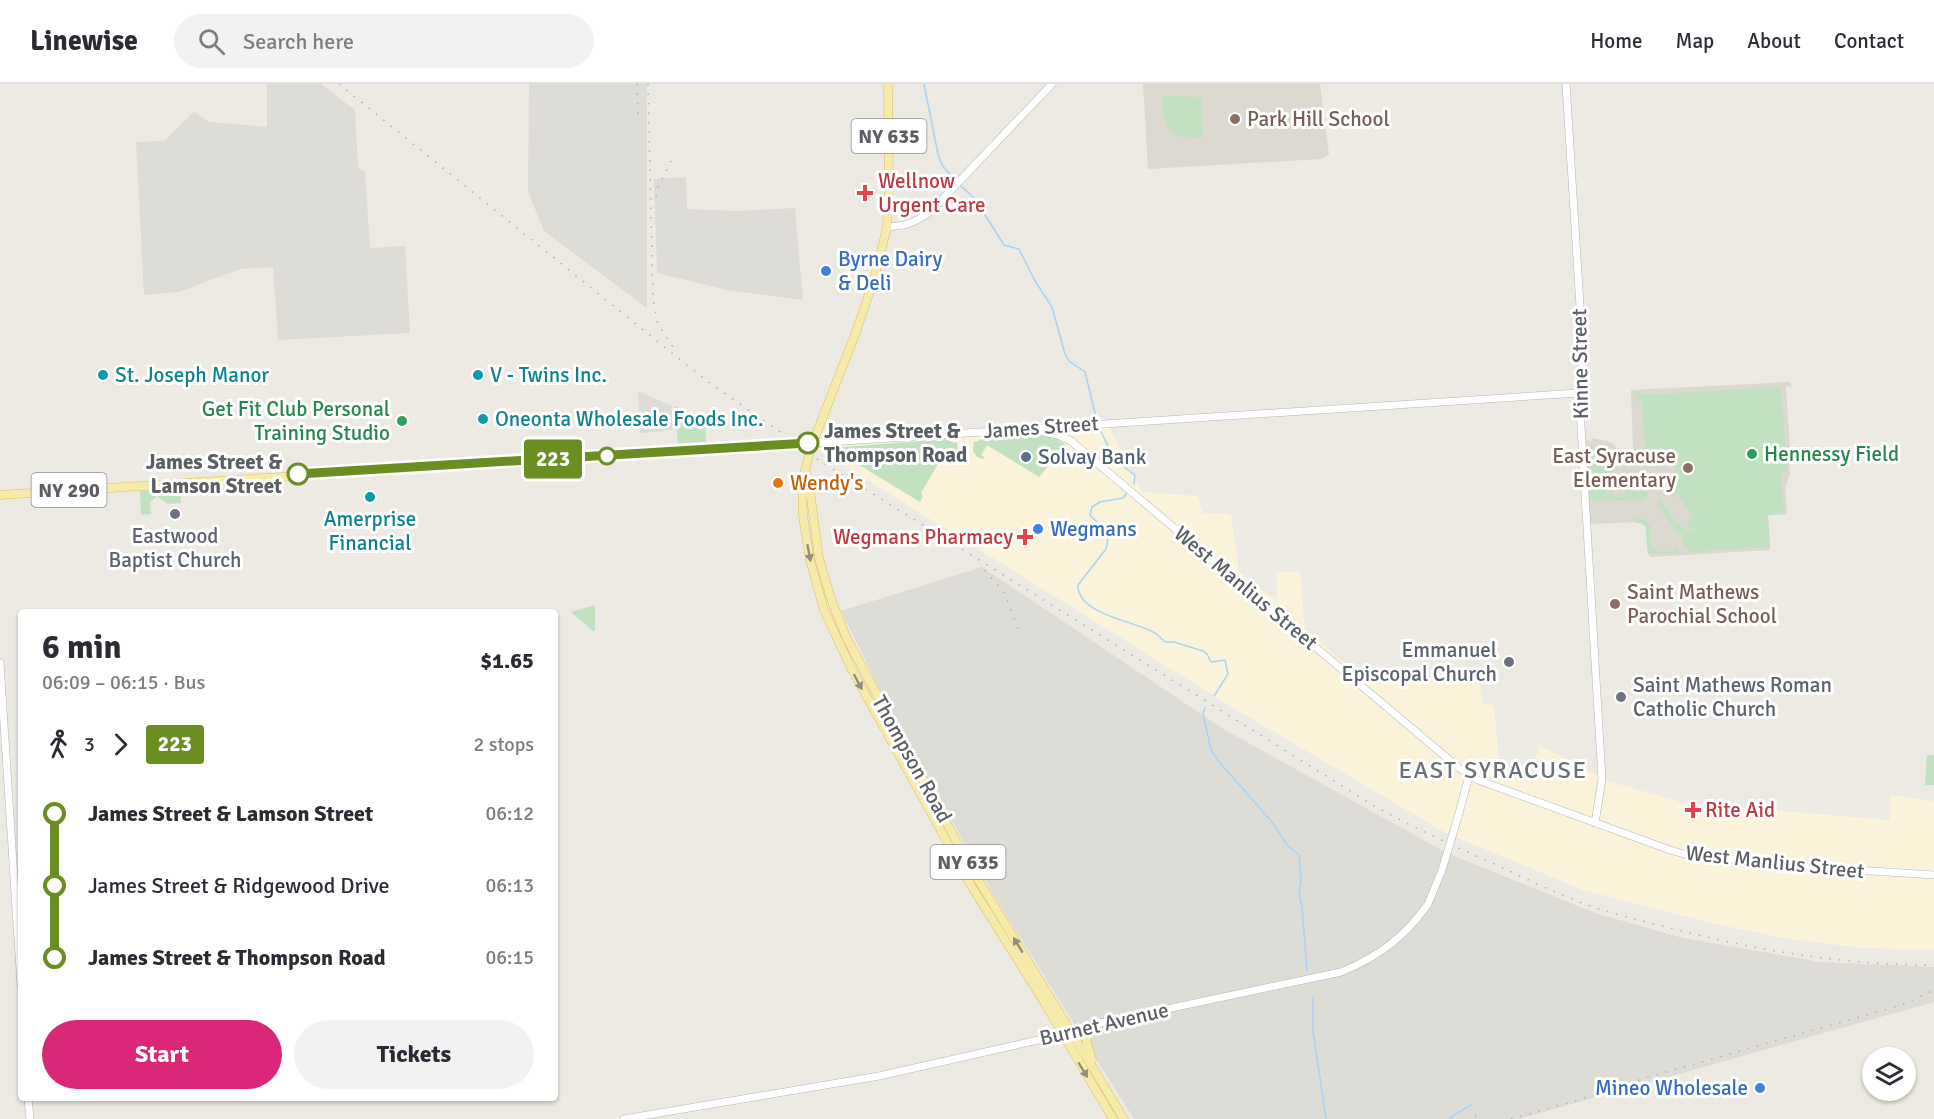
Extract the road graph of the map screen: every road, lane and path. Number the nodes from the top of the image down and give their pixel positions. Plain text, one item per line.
1 (888, 84) edge
2 (1052, 84) edge
3 (1566, 84) edge
4 (887, 227) junction
5 (1580, 393) junction
6 (1063, 426) junction
7 (1028, 429) junction
8 (1071, 441) junction
9 (813, 443) junction
10 (0, 495) edge
11 (0, 663) edge
12 (1469, 776) junction
13 (1595, 823) junction
14 (1932, 875) edge
15 (18, 939) edge
16 (1096, 1024) junction
17 (1066, 1032) junction
18 (1099, 1078) junction
19 (28, 1101) edge
20 (30, 1119) edge
21 (624, 1119) edge
22 (1113, 1119) edge
23 (1124, 1119) edge

1 - 4 main road, Thompson Road / NY 635
2 - 4 street
3 - 5 street, Kinne Street
4 - 9 main road, Thompson Road / NY 635
5 - 6 street, James Street
5 - 13 street, Kinne Street
6 - 7 street, James Street
6 - 8 street, West Manlius Street
7 - 8 street, West Manlius Street / NY 290
7 - 9 street, James Street / NY 290
8 - 12 street, West Manlius Street / NY 290
9 - 10 main road, James Street / NY 290
9 - 17 main road, Thompson Road / NY 635
11 - 15 street
12 - 13 street, West Manlius Street / NY 290
12 - 16 street, Burnet Avenue, bridge
13 - 14 street, West Manlius Street / NY 290
16 - 17 street, Burnet Avenue
16 - 18 main road
17 - 18 main road, Thompson Road / NY 635
17 - 21 street, Burnet Avenue
17 -> 22 main road, Thompson Road / NY 635
18 - 23 main road, Thompson Road / NY 635
19 - 20 street

